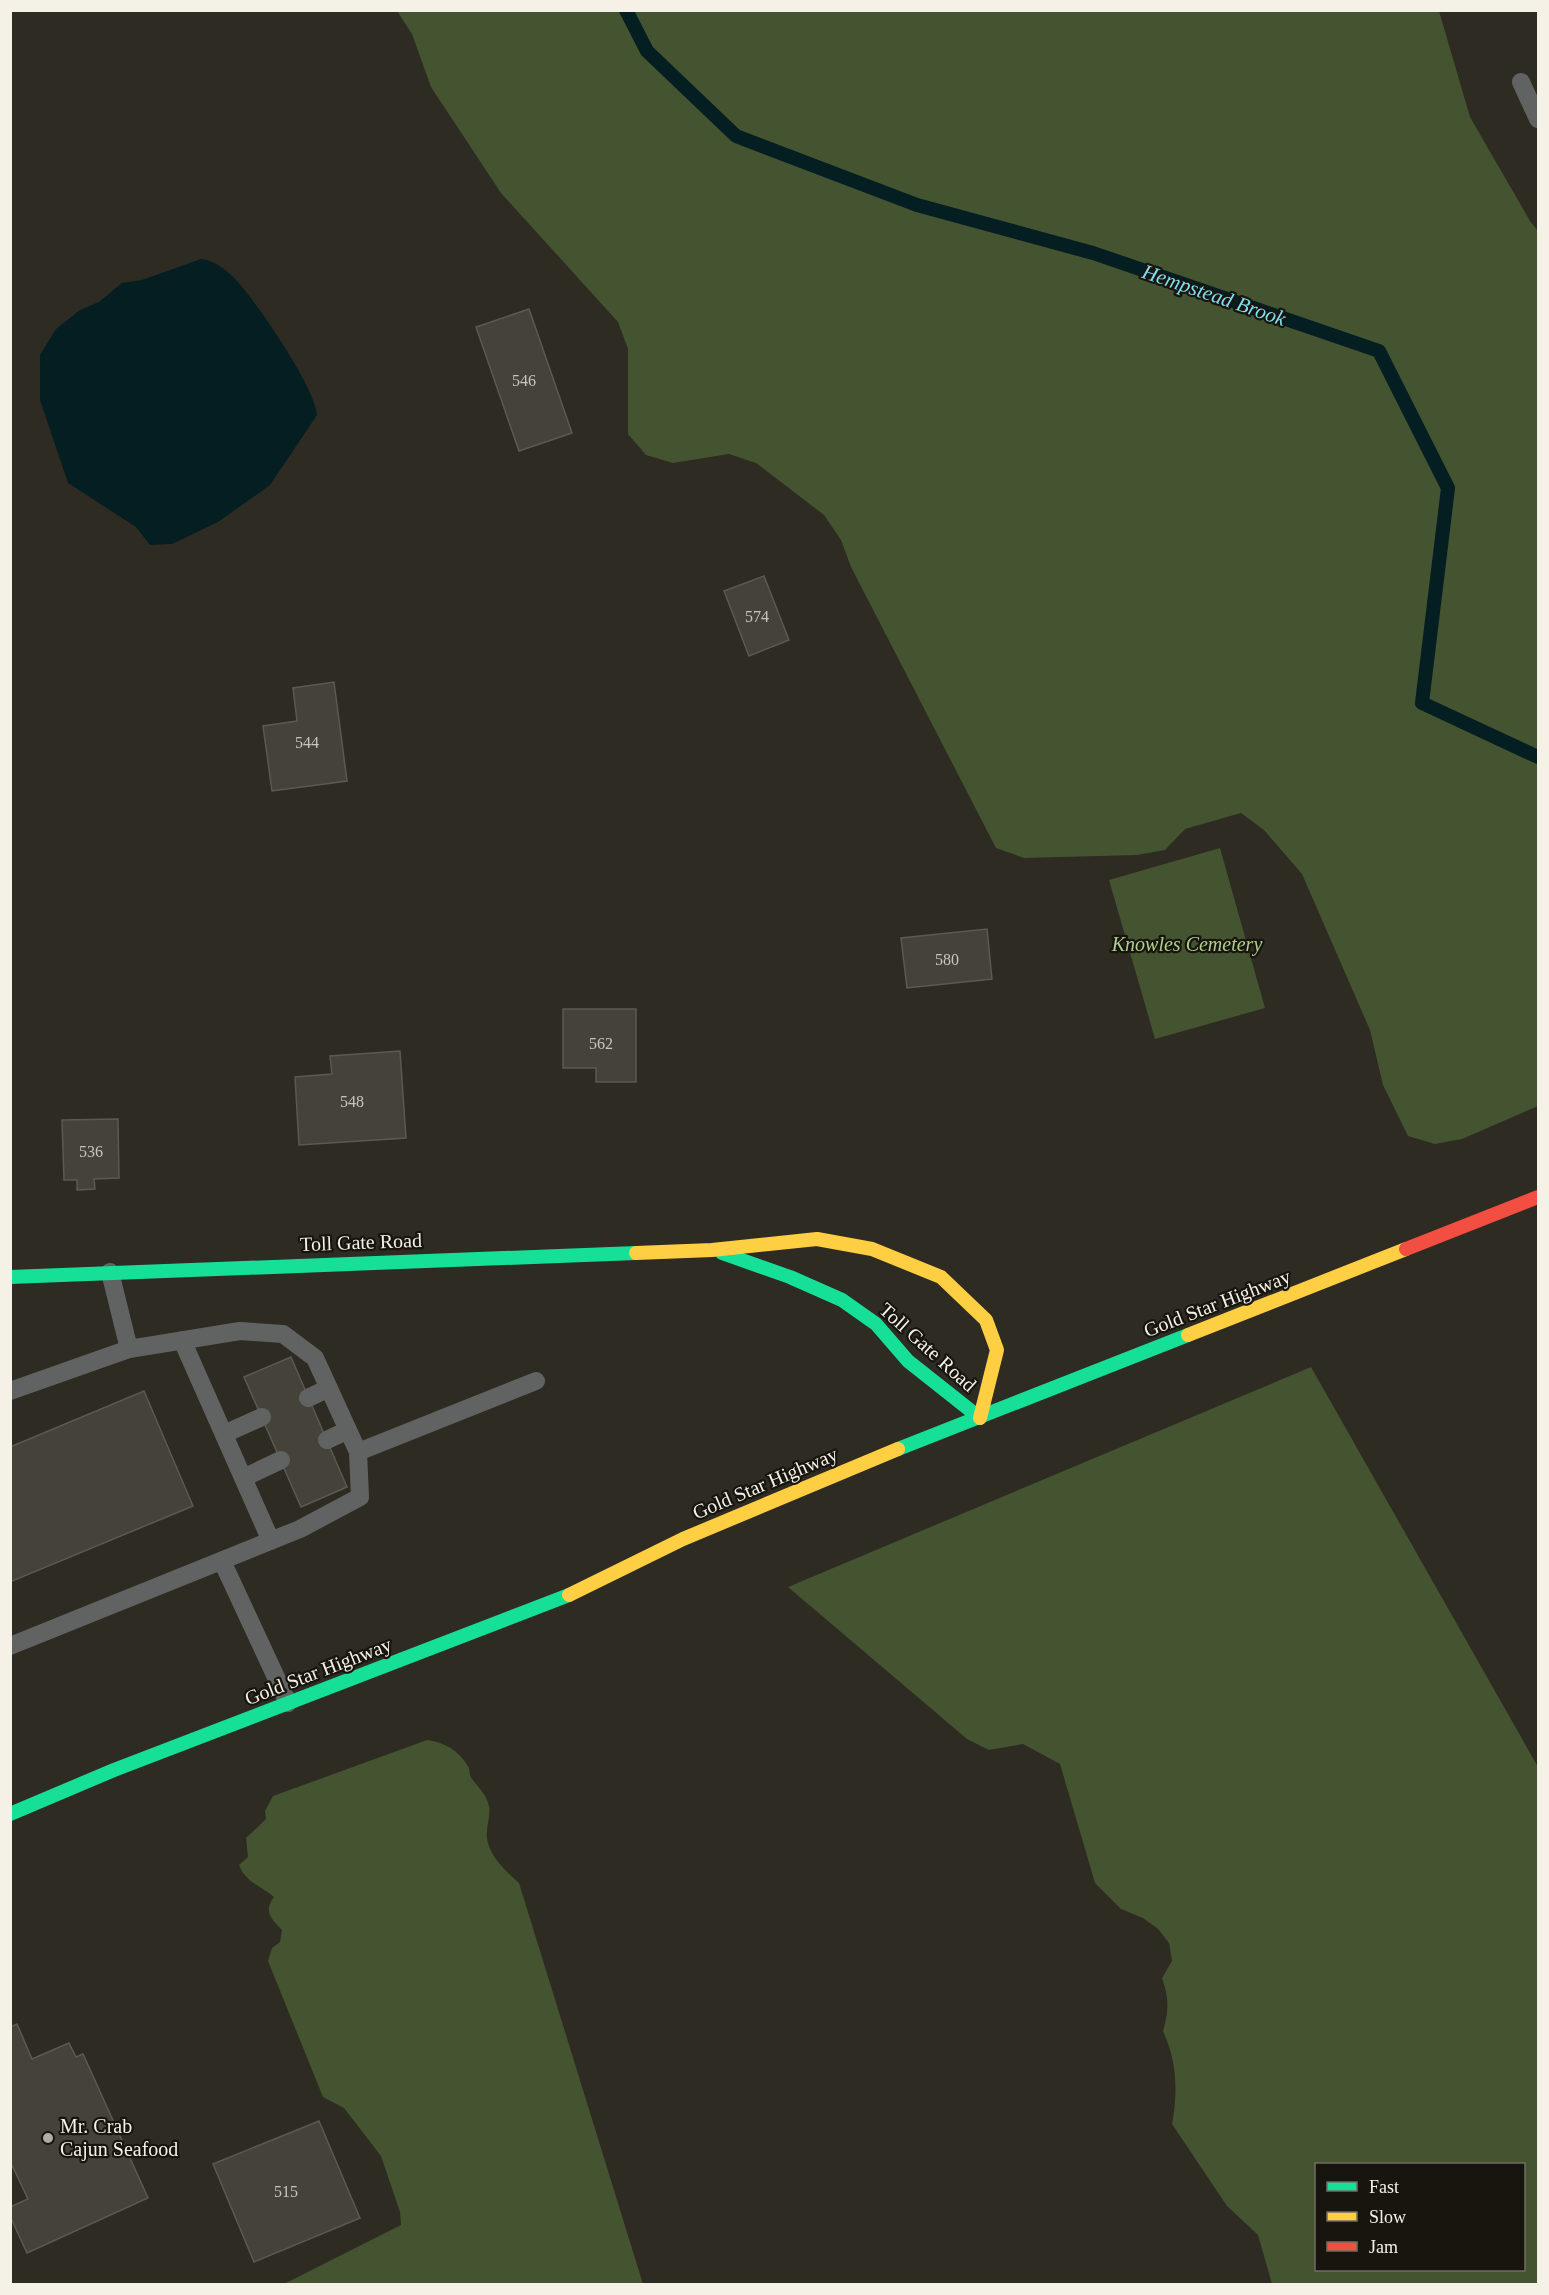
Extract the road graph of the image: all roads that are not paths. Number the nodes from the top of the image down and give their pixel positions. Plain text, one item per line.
1 (1521, 82) dead end
2 (1539, 119) edge
3 (1539, 1197) edge
4 (712, 1250) junction
5 (110, 1272) junction
6 (10, 1277) edge
7 (183, 1340) junction
8 (129, 1349) junction
9 (536, 1381) dead end
10 (329, 1389) junction
11 (10, 1391) edge
12 (308, 1398) dead end
13 (262, 1417) dead end
14 (980, 1418) junction
15 (348, 1431) junction
16 (224, 1434) junction
17 (327, 1440) dead end
18 (358, 1452) junction
19 (281, 1460) dead end
20 (243, 1478) junction
21 (271, 1541) junction
22 (222, 1561) junction
23 (10, 1646) edge
24 (288, 1703) junction
25 (10, 1814) edge

1 - 2 lane
3 - 14 main road, Gold Star Highway
4 - 5 main road, Toll Gate Road
4 - 14 main road, Toll Gate Road
4 - 14 main road, Toll Gate Road
5 - 6 main road, Toll Gate Road
5 - 8 lane
7 - 8 lane
7 - 10 lane
7 - 16 lane
8 - 11 lane
9 - 18 lane
10 - 12 lane
10 - 15 lane
13 - 16 lane
14 - 24 main road, Gold Star Highway
15 - 17 lane
15 - 18 lane
16 - 20 lane
18 - 21 lane
19 - 20 lane
20 - 21 lane
21 - 22 lane
22 - 23 lane
22 - 24 lane
24 - 25 main road, Gold Star Highway

